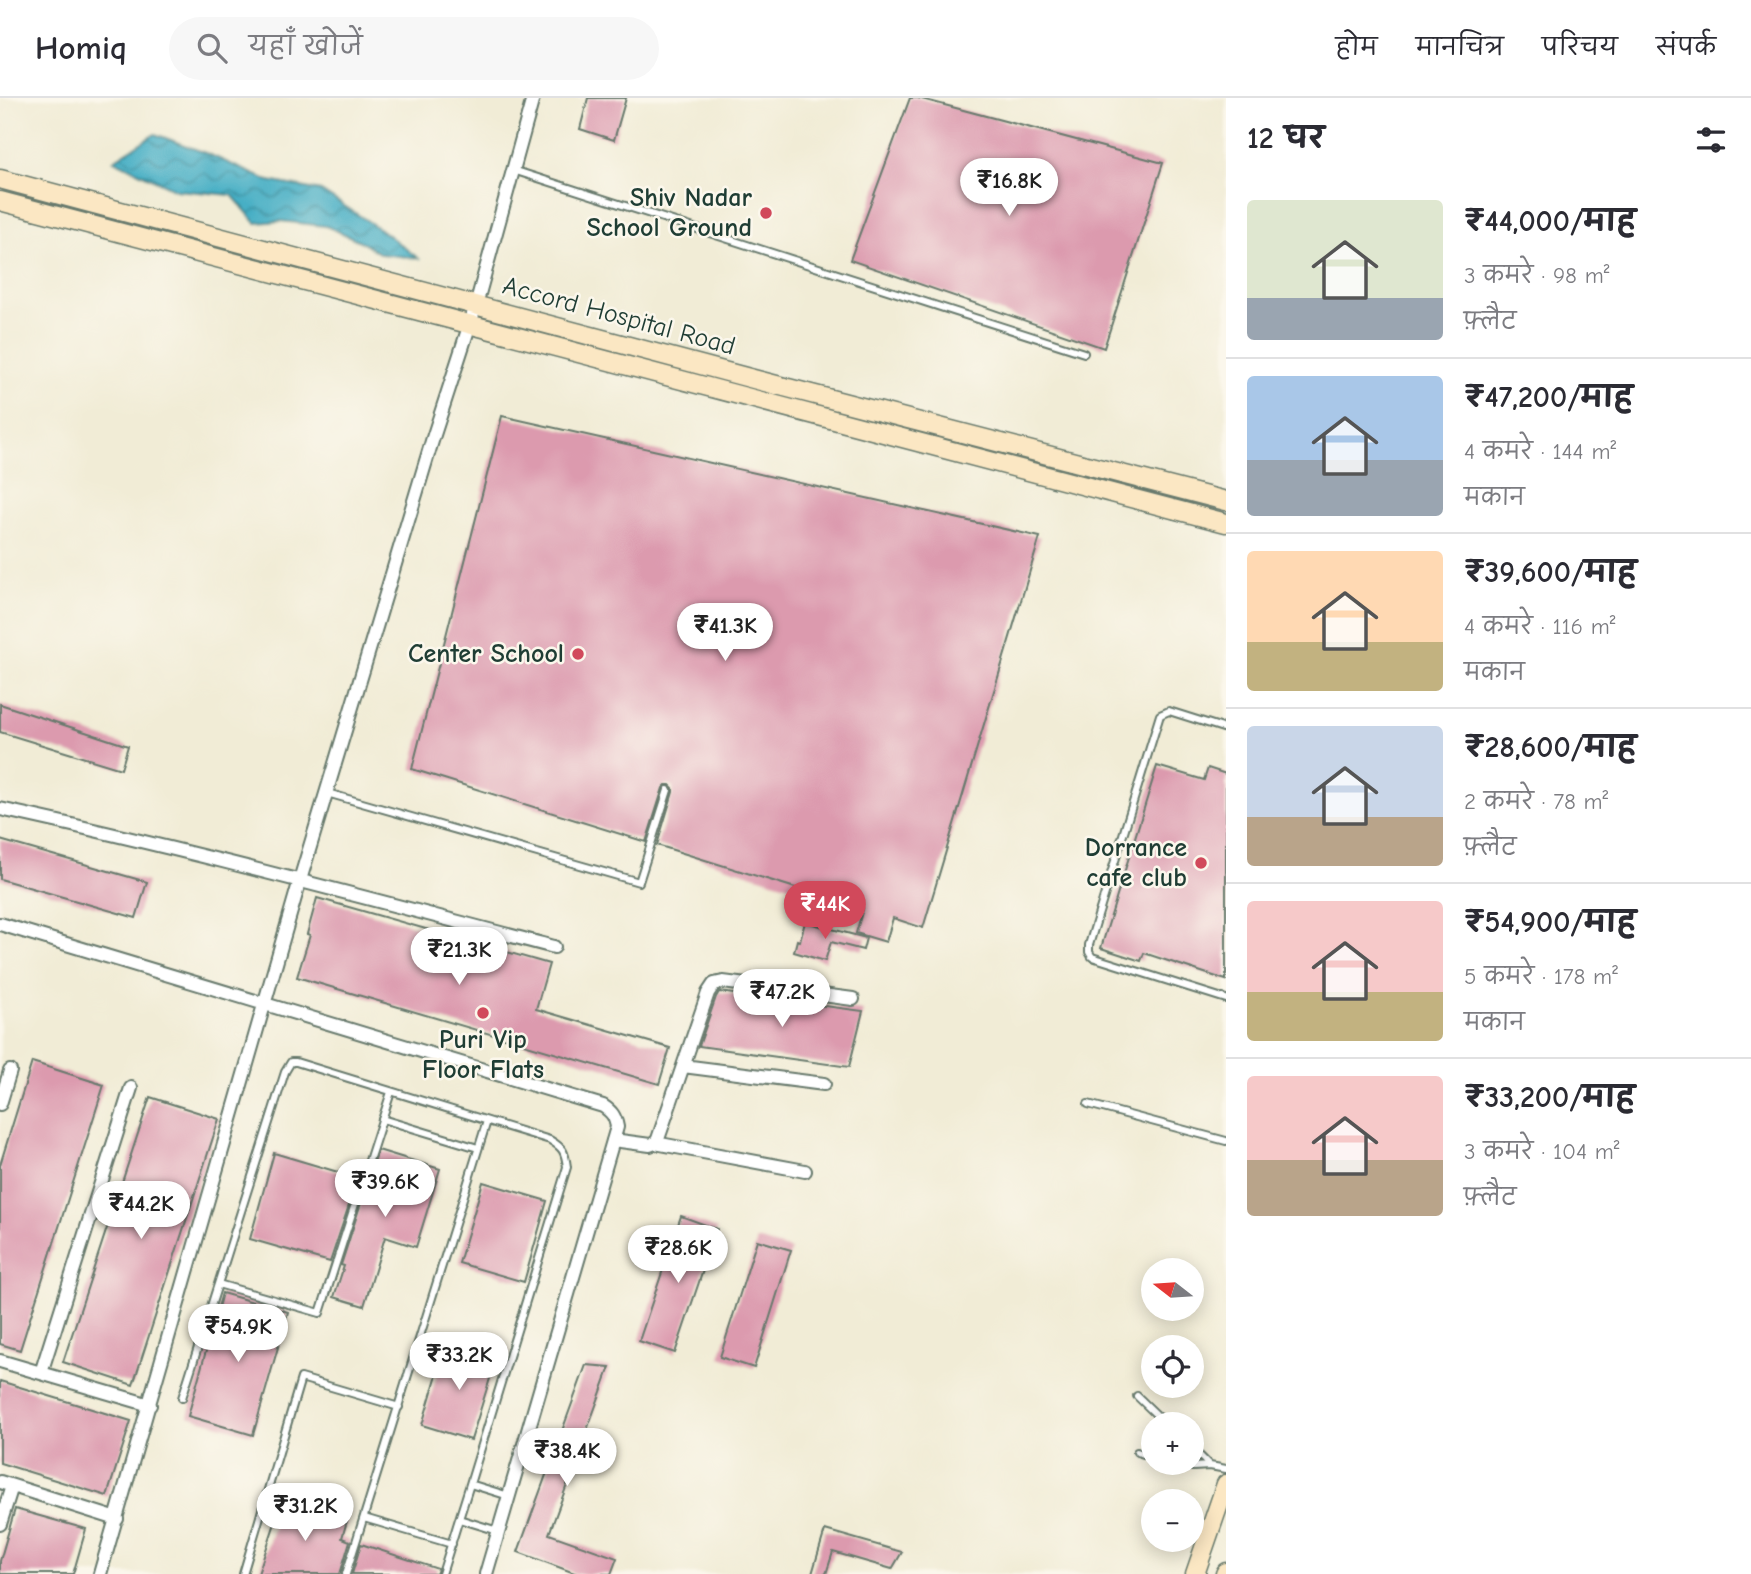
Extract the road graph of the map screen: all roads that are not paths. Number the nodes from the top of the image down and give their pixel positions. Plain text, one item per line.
1 (533, 98) edge
2 (513, 170) junction
3 (0, 179) edge
4 (0, 201) edge
5 (476, 305) junction
6 (470, 324) junction
7 (1084, 353) dead end
8 (1226, 501) edge
9 (1226, 523) edge
10 (1226, 729) edge
11 (668, 790) dead end
12 (327, 793) junction
13 (0, 809) edge
14 (300, 880) junction
15 (0, 923) edge
16 (554, 947) dead end
17 (853, 999) dead end
18 (1226, 999) edge
19 (265, 1004) junction
20 (683, 1066) junction
21 (10, 1071) dead end
22 (824, 1084) dead end
23 (131, 1088) dead end
24 (391, 1092) junction
25 (0, 1104) edge
26 (1088, 1104) dead end
27 (382, 1119) junction
28 (486, 1121) junction
29 (613, 1140) junction
30 (1226, 1141) edge
31 (655, 1143) junction
32 (478, 1148) junction
33 (805, 1171) dead end
34 (218, 1284) junction
35 (0, 1361) edge
36 (41, 1373) junction
37 (1136, 1396) dead end
38 (183, 1398) dead end
39 (150, 1405) junction
40 (399, 1407) junction
41 (1153, 1412) edge
42 (1137, 1452) dead end
43 (1141, 1453) edge
44 (1204, 1460) edge
45 (1204, 1466) edge
46 (1210, 1466) junction
47 (1226, 1469) edge
48 (6, 1484) edge
49 (470, 1484) junction
50 (1226, 1484) edge
51 (509, 1496) junction
52 (364, 1518) junction
53 (117, 1519) junction
54 (459, 1519) junction
55 (0, 1524) edge
56 (498, 1531) junction
57 (452, 1544) junction
58 (100, 1574) edge
59 (243, 1574) edge
60 (346, 1574) edge
61 (442, 1574) edge
62 (486, 1574) edge
63 (1195, 1574) edge

1 - 2 street
2 - 5 street
2 - 7 lane
3 - 5 street, Accord Hospital Road
4 - 6 street
5 - 6 street
5 - 8 street, Accord Hospital Road
6 - 9 street
6 - 12 street
10 - 18 lane
11 - 12 lane
12 - 14 street
13 - 14 street
14 - 16 street
14 - 19 street
15 - 19 street
17 - 20 street
19 - 29 street
19 - 39 street
20 - 22 street
20 - 31 street
21 - 25 street
23 - 36 street
24 - 27 lane
24 - 28 lane
24 - 34 lane
26 - 30 lane
27 - 32 lane
27 - 34 lane
28 - 32 lane
28 - 49 lane
29 - 31 street
29 - 51 street
31 - 33 street
32 - 40 lane
34 - 38 lane
35 - 36 street
36 - 39 street
37 - 41 lane
39 - 53 street
40 - 52 lane
40 - 59 lane
42 - 43 lane
44 - 46 lane
45 - 46 lane
46 - 47 lane
48 - 53 street
48 - 55 street
49 - 51 lane
49 - 54 lane
50 - 63 street
51 - 56 street
52 - 57 lane
52 - 60 lane
53 - 58 street
54 - 56 lane
54 - 57 lane
56 - 62 street
57 - 61 lane

